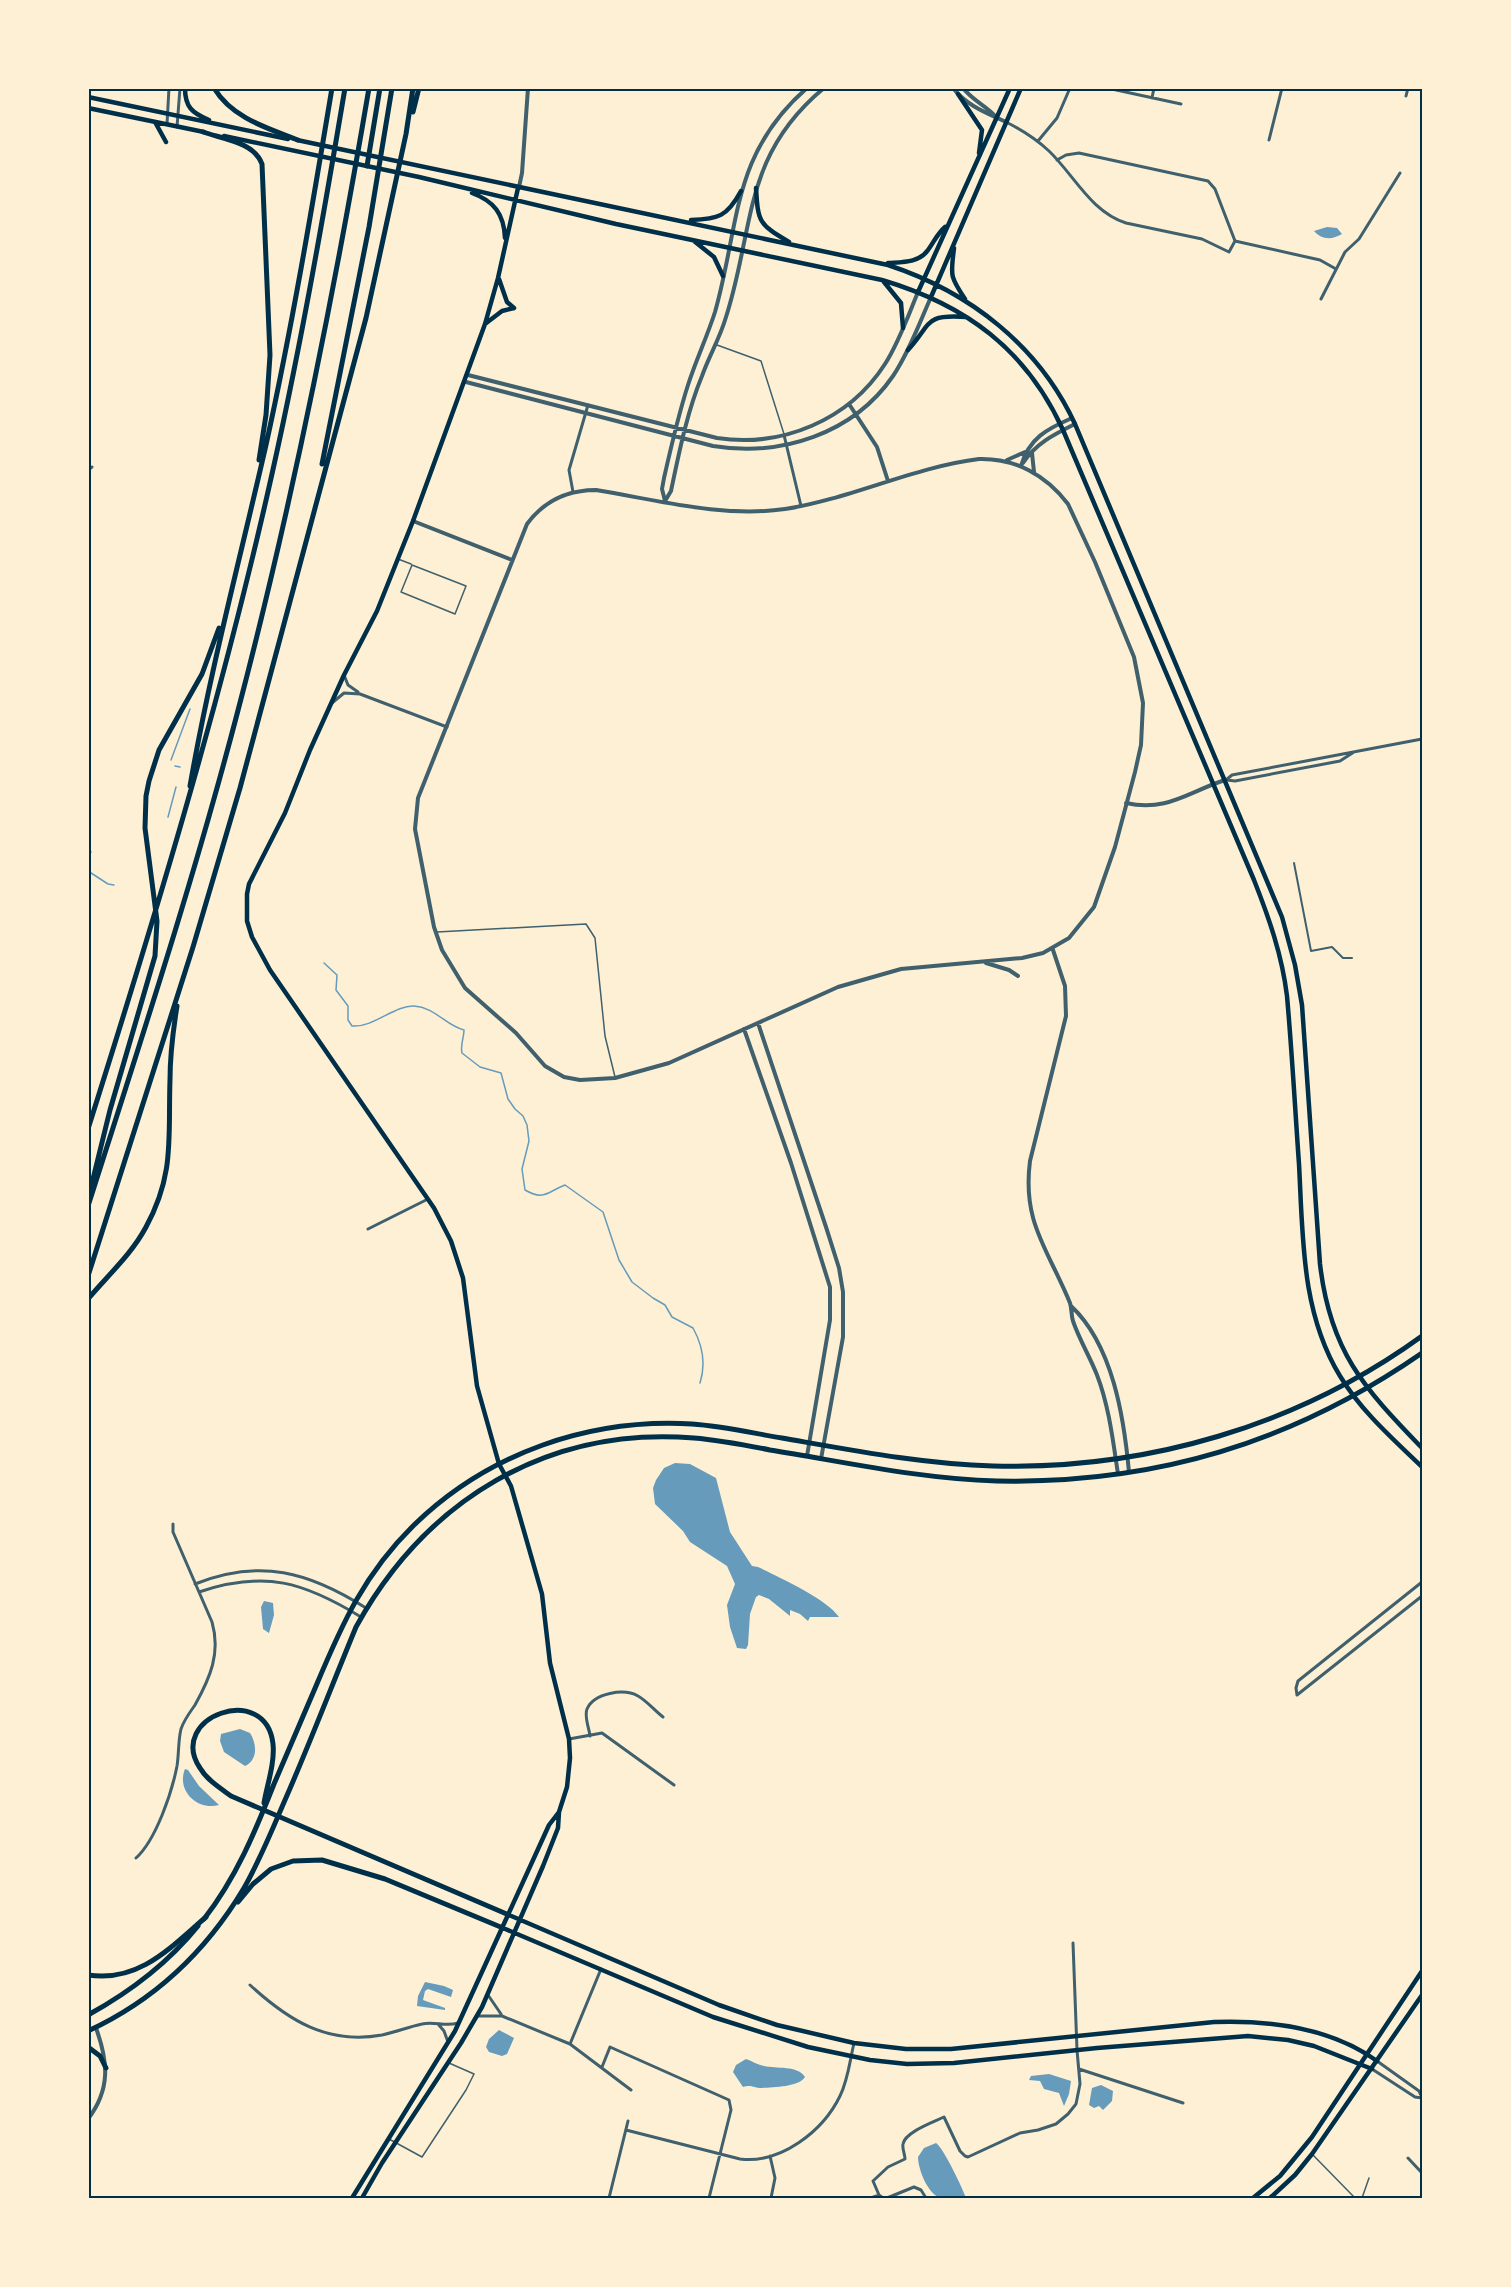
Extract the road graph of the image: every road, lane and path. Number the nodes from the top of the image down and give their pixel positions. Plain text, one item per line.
1 (168, 88) edge
2 (180, 88) edge
3 (185, 88) edge
4 (214, 88) edge
5 (331, 88) edge
6 (345, 88) edge
7 (369, 88) edge
8 (380, 88) edge
9 (392, 88) edge
10 (413, 88) edge
11 (419, 88) edge
12 (528, 88) edge
13 (807, 88) edge
14 (824, 88) edge
15 (953, 88) edge
16 (963, 88) edge
17 (1010, 88) edge
18 (1021, 88) edge
19 (1070, 88) edge
20 (1107, 88) edge
21 (1154, 88) edge
22 (1282, 88) edge
23 (1408, 88) edge
24 (958, 94) junction
25 (1406, 96) dead end
26 (88, 97) edge
27 (1152, 98) junction
28 (1181, 104) dead end
29 (88, 108) edge
30 (169, 114) junction
31 (179, 116) junction
32 (997, 118) junction
33 (155, 122) junction
34 (1006, 122) junction
35 (167, 124) junction
36 (219, 125) junction
37 (177, 127) junction
38 (203, 132) junction
39 (406, 134) junction
40 (298, 140) junction
41 (1269, 140) dead end
42 (1038, 141) junction
43 (166, 142) dead end
44 (979, 155) junction
45 (369, 156) junction
46 (1057, 160) junction
47 (367, 166) junction
48 (1400, 173) dead end
49 (450, 185) junction
50 (518, 188) junction
51 (756, 188) junction
52 (741, 191) junction
53 (515, 201) junction
54 (681, 220) junction
55 (948, 226) junction
56 (732, 232) junction
57 (746, 234) junction
58 (692, 239) junction
59 (1235, 241) junction
60 (955, 242) junction
61 (791, 244) junction
62 (505, 246) junction
63 (729, 247) junction
64 (742, 250) junction
65 (882, 263) junction
66 (1336, 269) junction
67 (723, 276) junction
68 (498, 278) junction
69 (925, 278) junction
70 (882, 280) junction
71 (937, 284) junction
72 (918, 292) junction
73 (931, 297) junction
74 (1321, 298) dead end
75 (966, 301) junction
76 (968, 317) junction
77 (485, 324) junction
78 (903, 328) junction
79 (716, 344) junction
80 (908, 350) junction
81 (1422, 352) edge
82 (1422, 358) edge
83 (468, 375) junction
84 (466, 382) junction
85 (849, 404) junction
86 (588, 405) junction
87 (585, 414) junction
88 (856, 415) junction
89 (1072, 418) junction
90 (1060, 423) junction
91 (1076, 424) junction
92 (676, 428) junction
93 (686, 430) junction
94 (1063, 430) junction
95 (784, 435) junction
96 (674, 437) junction
97 (684, 439) junction
98 (787, 445) junction
99 (1025, 452) junction
100 (1032, 452) junction
101 (1002, 460) junction
102 (92, 466) dead end
103 (1021, 466) junction
104 (88, 470) edge
105 (1035, 473) junction
106 (888, 482) junction
107 (573, 492) junction
108 (254, 496) junction
109 (665, 501) junction
110 (801, 506) junction
111 (313, 510) junction
112 (413, 521) junction
113 (398, 559) junction
114 (512, 560) junction
115 (412, 565) junction
116 (229, 602) junction
117 (1158, 618) junction
118 (1145, 623) junction
119 (344, 675) junction
120 (360, 694) junction
121 (330, 705) junction
122 (447, 727) junction
123 (1422, 739) edge
124 (1356, 751) junction
125 (1226, 780) junction
126 (1213, 784) junction
127 (1126, 803) junction
128 (184, 818) junction
129 (1294, 863) dead end
130 (436, 932) junction
131 (1053, 950) junction
132 (1352, 958) dead end
133 (983, 962) junction
134 (1018, 976) dead end
135 (180, 987) junction
136 (1302, 1005) junction
137 (1288, 1006) junction
138 (758, 1023) junction
139 (744, 1029) junction
140 (615, 1078) junction
141 (88, 1129) edge
142 (88, 1197) edge
143 (428, 1199) junction
144 (88, 1206) edge
145 (368, 1229) dead end
146 (88, 1276) edge
147 (88, 1299) edge
148 (1071, 1305) junction
149 (1422, 1336) edge
150 (1422, 1353) edge
151 (1359, 1377) junction
152 (1345, 1384) junction
153 (1366, 1388) junction
154 (1353, 1396) junction
155 (810, 1443) junction
156 (824, 1445) junction
157 (1422, 1448) edge
158 (807, 1456) junction
159 (1128, 1457) junction
160 (821, 1459) junction
161 (1116, 1460) junction
162 (499, 1464) junction
163 (1422, 1467) edge
164 (1130, 1472) junction
165 (1118, 1474) junction
166 (504, 1476) junction
167 (173, 1524) dead end
168 (1422, 1582) edge
169 (195, 1584) junction
170 (199, 1592) junction
171 (1422, 1596) edge
172 (355, 1601) junction
173 (366, 1608) junction
174 (350, 1610) junction
175 (361, 1617) junction
176 (663, 1717) dead end
177 (590, 1736) junction
178 (569, 1739) junction
179 (674, 1785) dead end
180 (559, 1812) junction
181 (261, 1816) junction
182 (136, 1858) dead end
183 (509, 1915) junction
184 (206, 1917) junction
185 (520, 1920) junction
186 (503, 1928) junction
187 (216, 1929) junction
188 (515, 1933) junction
189 (1074, 1943) dead end
190 (601, 1969) junction
191 (1422, 1971) edge
192 (88, 1975) edge
193 (250, 1985) dead end
194 (487, 1994) junction
195 (1422, 1995) edge
196 (89, 2014) edge
197 (477, 2016) junction
198 (502, 2016) junction
199 (459, 2022) junction
200 (437, 2023) junction
201 (96, 2028) junction
202 (88, 2031) edge
203 (1077, 2036) junction
204 (448, 2043) junction
205 (854, 2043) junction
206 (570, 2044) junction
207 (88, 2047) edge
208 (1077, 2050) junction
209 (1368, 2055) junction
210 (439, 2057) junction
211 (851, 2057) junction
212 (1377, 2061) junction
213 (448, 2063) junction
214 (1361, 2064) junction
215 (602, 2067) junction
216 (106, 2068) junction
217 (1079, 2069) junction
218 (1372, 2069) junction
219 (631, 2090) dead end
220 (1422, 2097) edge
221 (1184, 2103) dead end
222 (88, 2119) edge
223 (628, 2121) dead end
224 (626, 2130) junction
225 (387, 2138) junction
226 (395, 2142) junction
227 (720, 2154) junction
228 (1312, 2154) junction
229 (771, 2156) junction
230 (1408, 2158) dead end
231 (1422, 2173) edge
232 (1369, 2178) dead end
233 (879, 2194) junction
234 (1255, 2198) edge
235 (1354, 2198) edge
236 (352, 2199) edge
237 (362, 2199) edge
238 (609, 2199) edge
239 (709, 2199) edge
240 (771, 2199) edge
241 (871, 2199) edge
242 (885, 2199) edge
243 (926, 2199) edge
244 (1270, 2199) edge
245 (1362, 2199) edge

1 - 30 street
2 - 31 street
3 - 36 main road
4 - 40 highway
5 - 108 highway
6 - 128 highway
7 - 144 highway
8 - 45 highway
9 - 111 highway
10 - 39 highway
11 - 39 highway
12 - 50 street
13 - 52 street
14 - 51 street
15 - 24 street
16 - 32 street
17 - 32 main road
18 - 34 main road
19 - 42 street
20 - 27 street
21 - 27 street
22 - 41 street
23 - 25 street
24 - 32 street
24 - 44 main road
26 - 30 main road
27 - 28 street
29 - 33 main road
30 - 31 main road
30 - 35 street
31 - 36 main road
31 - 37 street
32 - 34 street
32 - 44 main road
33 - 35 main road
33 - 43 main road
34 - 42 street
34 - 60 main road
35 - 37 main road
36 - 40 main road
37 - 38 main road
38 - 47 main road
38 - 108 highway
39 - 111 highway
40 - 45 main road
42 - 46 street
44 - 55 main road
45 - 47 highway
45 - 50 main road
46 - 59 street
46 - 59 street
47 - 49 main road
48 - 66 street
49 - 53 main road
49 - 62 main road
50 - 53 main road
50 - 54 main road
51 - 57 street
51 - 61 main road
52 - 54 main road
52 - 56 street
53 - 58 main road
53 - 62 main road
54 - 56 main road
55 - 65 main road
55 - 69 main road
56 - 57 main road
56 - 63 street
57 - 61 main road
57 - 64 street
58 - 63 main road
58 - 67 main road
59 - 66 street
60 - 71 main road
60 - 75 main road
61 - 65 main road
62 - 68 main road
63 - 64 main road
63 - 67 street
64 - 70 main road
64 - 79 street
65 - 69 main road
66 - 74 street
67 - 92 street
68 - 77 main road
68 - 77 main road
69 - 71 main road
69 - 72 main road
70 - 72 main road
70 - 78 main road
71 - 73 main road
71 - 75 main road
72 - 73 main road
72 - 78 street
73 - 76 main road
73 - 80 street
75 - 89 main road
76 - 80 main road
76 - 90 main road
77 - 83 main road
78 - 85 street
79 - 93 street
79 - 95 lane
80 - 88 street
81 - 82 street
83 - 84 main road
83 - 86 street
84 - 87 street
84 - 112 main road
85 - 88 street
85 - 95 street
86 - 87 street
86 - 92 street
87 - 96 street
87 - 107 street
88 - 98 street
88 - 106 street
89 - 90 street
89 - 91 main road
90 - 94 main road
90 - 99 street
91 - 94 street
91 - 117 main road
92 - 93 street
92 - 96 street
93 - 95 street
93 - 97 street
94 - 100 street
94 - 118 main road
95 - 98 street
96 - 97 street
96 - 109 street
97 - 98 street
97 - 109 street
98 - 110 street
99 - 101 street
99 - 103 street
100 - 103 street
100 - 105 street
101 - 103 street
101 - 106 street
102 - 104 street
103 - 105 street
105 - 127 street
106 - 110 street
107 - 109 street
107 - 114 street
108 - 116 highway
109 - 110 street
111 - 135 highway
112 - 113 main road
112 - 114 street
113 - 115 lane
113 - 119 main road
114 - 122 street
115 - 115 lane
116 - 128 highway
116 - 142 highway
117 - 118 main road
117 - 125 main road
118 - 126 main road
119 - 120 street
119 - 121 main road
120 - 121 street
120 - 122 street
121 - 143 main road
122 - 130 street
123 - 124 street
124 - 125 street
124 - 125 street
125 - 126 street
125 - 136 main road
126 - 127 street
126 - 137 main road
127 - 131 street
128 - 141 highway
129 - 132 street
130 - 140 street
130 - 140 lane
131 - 133 street
131 - 148 street
133 - 134 street
133 - 138 street
135 - 146 highway
135 - 147 highway
136 - 137 main road
136 - 151 main road
137 - 152 main road
138 - 139 street
138 - 156 street
139 - 140 street
139 - 155 street
143 - 145 street
143 - 162 main road
148 - 159 street
148 - 161 street
149 - 151 highway
150 - 153 highway
151 - 152 highway
151 - 153 main road
152 - 154 main road
152 - 159 highway
153 - 154 highway
153 - 157 main road
154 - 163 main road
154 - 164 highway
155 - 156 highway
155 - 158 street
155 - 162 highway
156 - 160 street
156 - 161 highway
158 - 160 highway
158 - 166 highway
159 - 161 highway
159 - 164 street
160 - 165 highway
161 - 165 street
162 - 166 main road
162 - 172 highway
164 - 165 highway
166 - 173 highway
166 - 178 main road
167 - 169 street
168 - 171 street
169 - 170 street
169 - 172 street
170 - 174 street
170 - 182 street
172 - 173 street
172 - 174 highway
173 - 175 highway
174 - 175 street
174 - 181 highway
175 - 187 highway
176 - 177 street
177 - 178 street
177 - 179 street
178 - 180 main road
180 - 183 main road
180 - 185 main road
181 - 183 highway
181 - 184 highway
183 - 185 main road
183 - 186 main road
184 - 192 highway
184 - 196 highway
185 - 188 main road
185 - 205 main road
186 - 187 highway
186 - 188 main road
186 - 199 main road
187 - 201 highway
188 - 190 main road
188 - 194 main road
189 - 203 street
190 - 206 street
190 - 211 main road
191 - 209 main road
193 - 200 street
194 - 197 main road
194 - 198 street
195 - 212 main road
196 - 201 highway
197 - 198 street
197 - 213 main road
198 - 206 street
199 - 200 street
199 - 204 main road
200 - 204 street
201 - 202 highway
201 - 216 street
203 - 205 main road
203 - 208 street
203 - 209 main road
204 - 210 main road
205 - 211 street
206 - 215 street
207 - 216 highway
208 - 211 main road
208 - 214 main road
208 - 217 street
209 - 212 main road
209 - 214 main road
210 - 213 main road
210 - 225 main road
211 - 229 street
212 - 218 main road
212 - 220 street
213 - 226 main road
213 - 226 lane
214 - 218 main road
214 - 234 main road
215 - 219 street
215 - 227 street
216 - 222 street
217 - 221 street
217 - 233 street
218 - 220 street
218 - 228 main road
223 - 224 street
224 - 227 street
224 - 238 street
225 - 226 lane
225 - 236 main road
226 - 237 main road
227 - 229 street
227 - 239 street
228 - 235 lane
228 - 244 main road
229 - 240 street
230 - 231 street
232 - 245 lane
233 - 241 street
233 - 242 street
242 - 243 street

